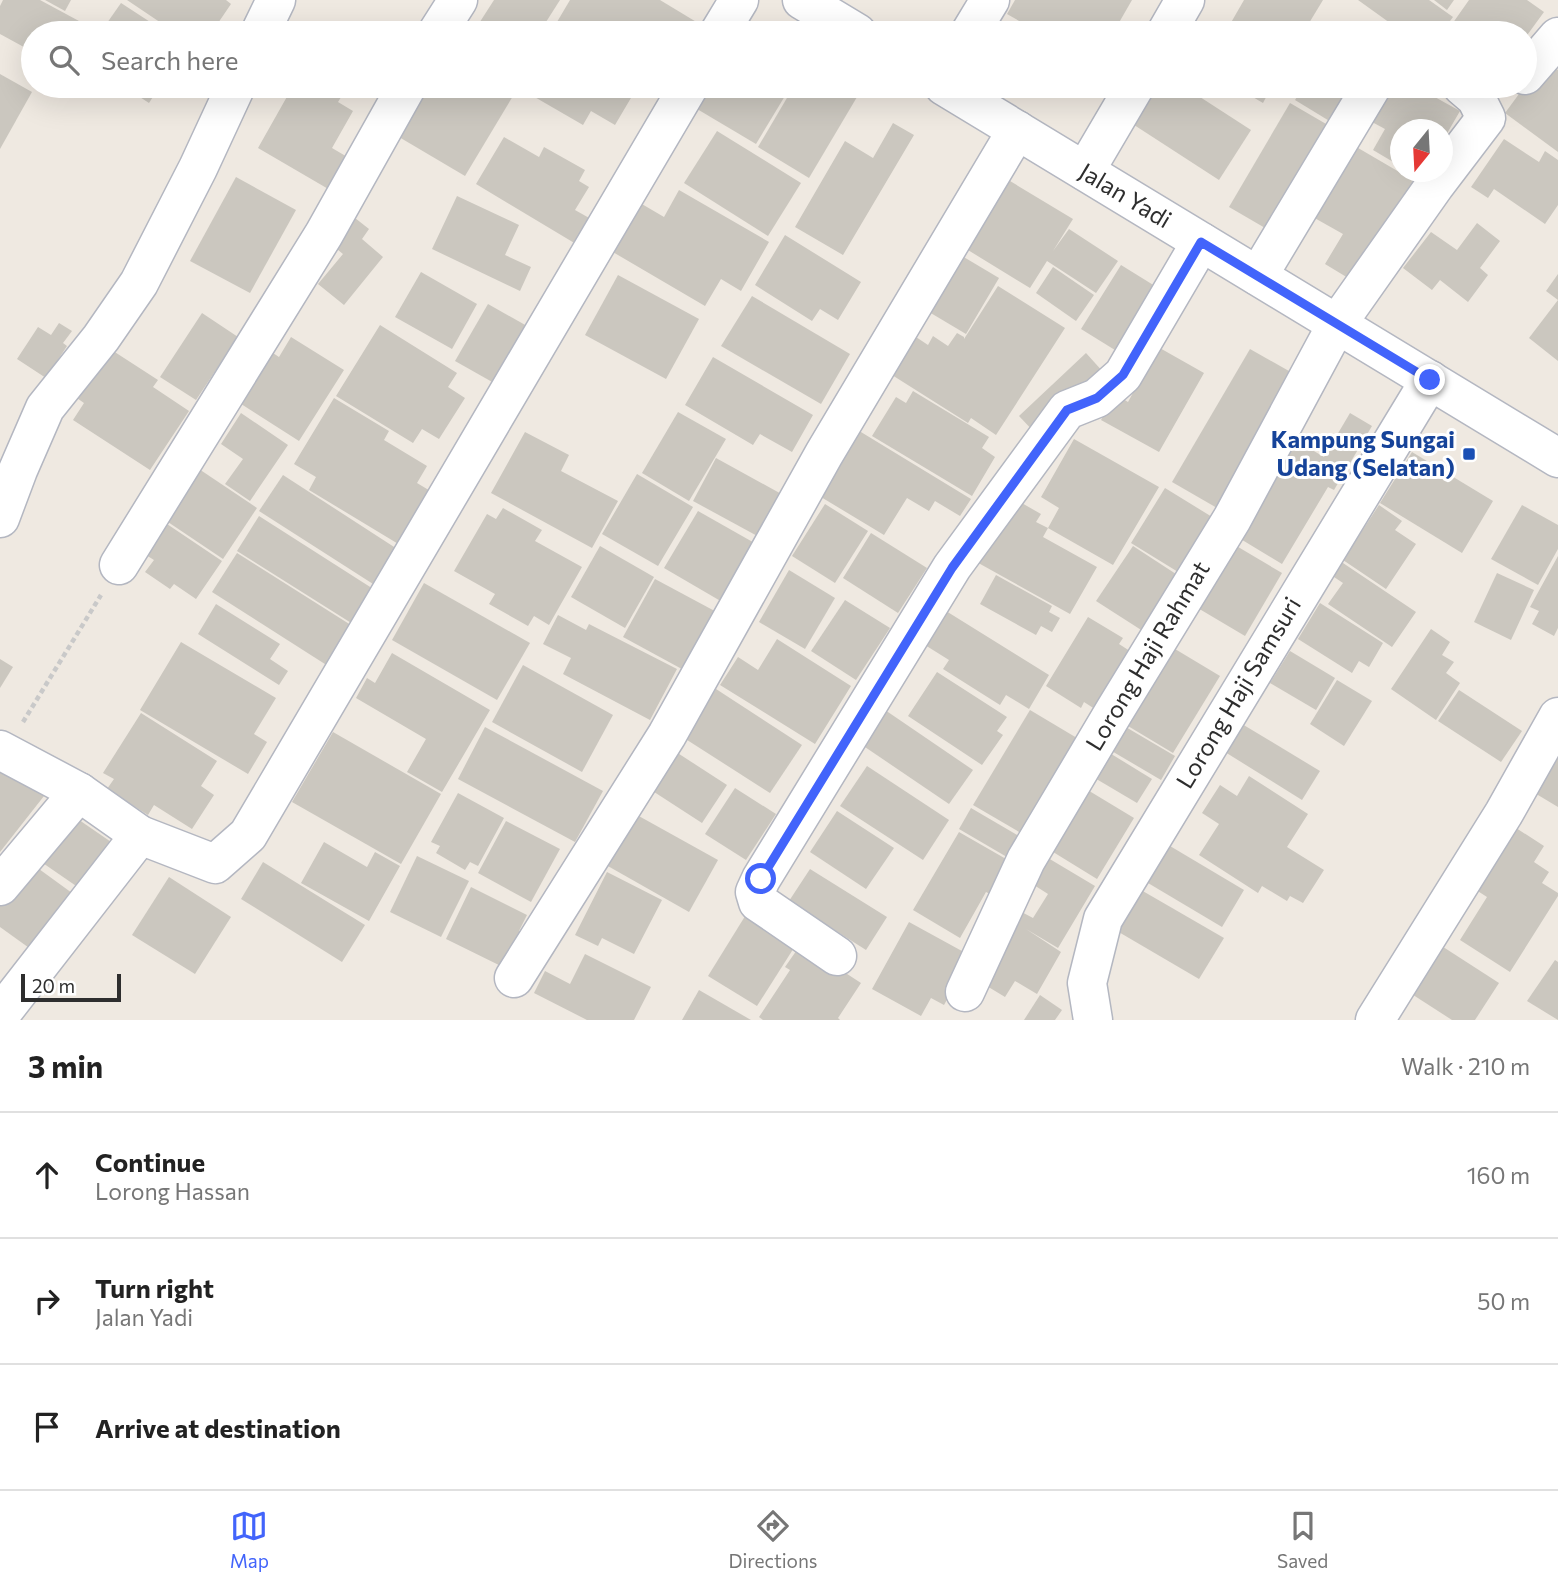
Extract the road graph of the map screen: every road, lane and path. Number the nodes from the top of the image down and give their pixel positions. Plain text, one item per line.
1 (276, 0) edge
2 (458, 0) edge
3 (739, 0) edge
4 (802, 0) edge
5 (990, 0) edge
6 (1185, 0) edge
7 (266, 21) edge
8 (445, 21) edge
9 (726, 21) edge
10 (837, 21) edge
11 (977, 21) edge
12 (1173, 21) edge
13 (1558, 37) edge
14 (1537, 61) edge
15 (230, 98) edge
16 (400, 98) edge
17 (682, 98) edge
18 (964, 98) edge
19 (1128, 98) edge
20 (1365, 98) edge
21 (1476, 98) edge
22 (1504, 98) edge
23 (1486, 118) junction
24 (1017, 130) junction
25 (1085, 172) junction
26 (1201, 242) junction
27 (1258, 276) junction
28 (1337, 324) junction
29 (1430, 380) junction
30 (1554, 448) edge
31 (0, 518) edge
32 (119, 565) joint
33 (1558, 717) edge
34 (2, 751) edge
35 (79, 792) junction
36 (140, 835) junction
37 (0, 886) edge
38 (837, 956) dead end
39 (514, 978) dead end
40 (965, 992) dead end
41 (0, 1015) edge
42 (1093, 1020) edge
43 (1375, 1020) edge

1 - 7 street
2 - 8 street
3 - 9 street
4 - 10 street
5 - 11 street
6 - 12 street
13 - 14 street
15 - 31 street
16 - 32 street
17 - 36 street
18 - 24 street, Jalan Yadi
19 - 25 street
20 - 27 street
21 - 23 street
22 - 23 street, Lorong Haji Rahmat
23 - 28 street, Lorong Haji Rahmat
24 - 25 street, Jalan Yadi
24 - 39 street
25 - 26 street, Jalan Yadi
26 - 27 street, Jalan Yadi
26 - 38 street
27 - 28 street, Jalan Yadi
28 - 29 street, Jalan Yadi
28 - 40 street, Lorong Haji Rahmat
29 - 30 street, Jalan Yadi
29 - 42 street, Lorong Haji Samsuri
32 - 34 path
33 - 43 street
34 - 35 street
35 - 36 street
35 - 37 street
36 - 41 street

